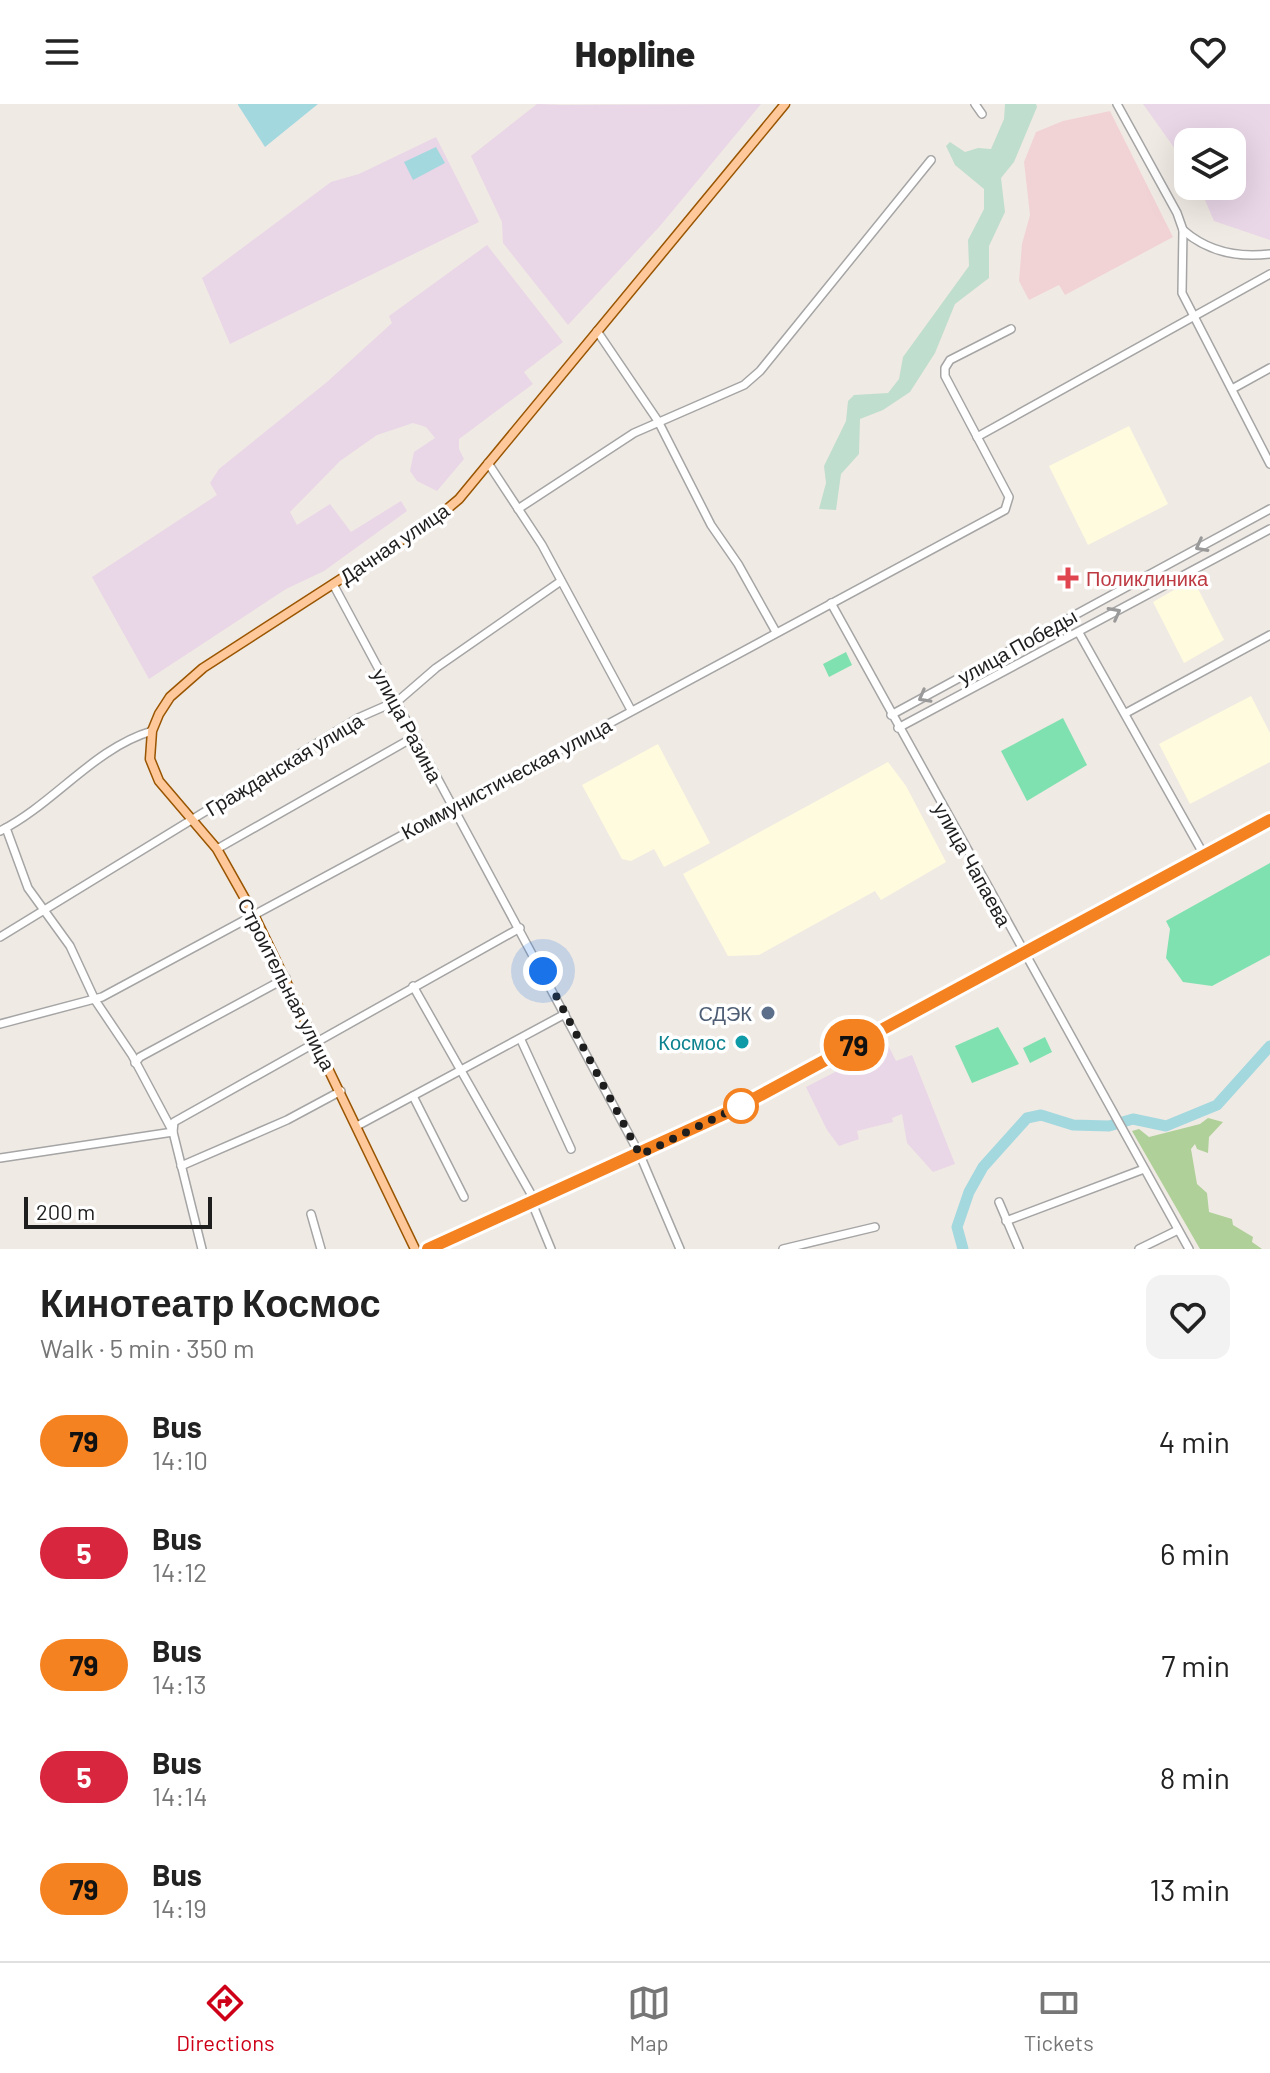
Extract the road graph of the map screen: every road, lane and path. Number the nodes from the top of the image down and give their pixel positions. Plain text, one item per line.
1 (785, 104) edge
2 (975, 104) edge
3 (1117, 104) edge
4 (982, 114) dead end
5 (931, 160) dead end
6 (1183, 230) junction
7 (1270, 254) edge
8 (1270, 274) edge
9 (1193, 315) junction
10 (1011, 329) dead end
11 (597, 331) junction
12 (1270, 368) edge
13 (1232, 389) junction
14 (658, 421) junction
15 (977, 437) junction
16 (488, 463) junction
17 (1270, 464) edge
18 (518, 509) junction
19 (1270, 509) edge
20 (1270, 529) edge
21 (561, 581) junction
22 (333, 584) junction
23 (831, 603) junction
24 (776, 632) junction
25 (1079, 633) junction
26 (1270, 635) edge
27 (394, 701) junction
28 (631, 710) junction
29 (1126, 713) junction
30 (891, 715) junction
31 (898, 728) junction
32 (152, 731) junction
33 (414, 737) junction
34 (453, 808) junction
35 (193, 820) junction
36 (1270, 820) edge
37 (3, 830) edge
38 (217, 849) junction
39 (1204, 855) junction
40 (43, 912) junction
41 (253, 913) junction
42 (520, 928) junction
43 (0, 937) edge
44 (1023, 955) junction
45 (286, 978) junction
46 (413, 986) junction
47 (95, 1000) junction
48 (565, 1014) junction
49 (0, 1024) edge
50 (521, 1040) junction
51 (317, 1041) junction
52 (135, 1063) junction
53 (461, 1070) junction
54 (341, 1091) junction
55 (413, 1096) junction
56 (357, 1126) junction
57 (173, 1132) junction
58 (571, 1149) dead end
59 (640, 1155) junction
60 (0, 1158) edge
61 (181, 1166) junction
62 (1144, 1169) junction
63 (464, 1197) dead end
64 (534, 1202) junction
65 (999, 1202) dead end
66 (311, 1214) dead end
67 (1006, 1221) junction
68 (875, 1227) dead end
69 (1178, 1230) junction
70 (679, 1246) edge
71 (202, 1249) edge
72 (321, 1249) edge
73 (415, 1249) edge
74 (428, 1249) edge
75 (551, 1249) edge
76 (667, 1249) edge
77 (783, 1249) edge
78 (1019, 1249) edge
79 (1139, 1249) edge
80 (1189, 1249) edge

1 - 11 main road, Дачная улица
2 - 4 street
3 - 6 street
5 - 14 street
6 - 7 street
6 - 9 street
8 - 9 street
9 - 13 street
9 - 15 street
10 - 15 street
11 - 14 street
11 - 16 main road, Дачная улица
12 - 13 street
13 - 17 street
14 - 18 street
14 - 24 street
15 - 23 street, Коммунистическая улица
16 - 18 street
16 - 22 main road, Дачная улица
18 - 21 street
19 -> 30 street, улица Победы
25 -> 20 street, улица Победы
21 - 27 street, Гражданская улица
21 - 28 street
22 - 27 street, улица Разина
22 - 32 main road, Дачная улица
23 - 24 street, Коммунистическая улица
23 - 30 street, улица Чапаева
24 - 28 street, Коммунистическая улица
25 - 29 street
25 - 31 street, улица Победы
26 - 29 street
27 - 33 street, улица Разина
27 - 35 street, Гражданская улица
28 - 34 street, Коммунистическая улица
29 - 39 street
30 - 31 street, улица Чапаева
31 - 44 street, улица Чапаева
32 - 35 main road, Строительная улица
32 - 37 street
33 - 34 street, улица Разина
33 - 38 street
34 - 41 street, Коммунистическая улица
34 - 42 street, улица Разина
35 - 38 main road, Строительная улица
35 - 40 street, Гражданская улица
36 - 39 street
37 - 40 street
38 - 41 main road, Строительная улица
39 - 44 street
40 - 43 street, Гражданская улица
40 - 47 street
41 - 45 main road, Строительная улица
41 - 47 street, Коммунистическая улица
42 - 46 street
42 - 48 street, улица Разина
44 - 59 street
44 - 62 street, улица Чапаева
45 - 51 main road, Строительная улица
45 - 52 street
46 - 51 street
46 - 53 street
47 - 49 street, Коммунистическая улица
47 - 52 street
48 - 50 street
48 - 59 street, улица Разина
50 - 53 street
50 - 58 street
51 - 54 main road, Строительная улица
51 - 57 street
52 - 57 street
53 - 55 street
53 - 64 street
54 - 56 main road, Строительная улица
54 - 61 street
55 - 56 street
55 - 63 street
56 - 73 main road, Строительная улица
57 - 60 street
57 - 61 street
59 - 64 street
59 - 70 street, улица Разина
61 - 71 street
62 - 67 street
62 - 69 street, улица Чапаева
64 - 74 street
64 - 75 street
65 - 67 street
66 - 72 street
67 - 78 street
68 - 77 street
69 - 79 street
69 - 80 street, улица Чапаева
70 - 76 street

